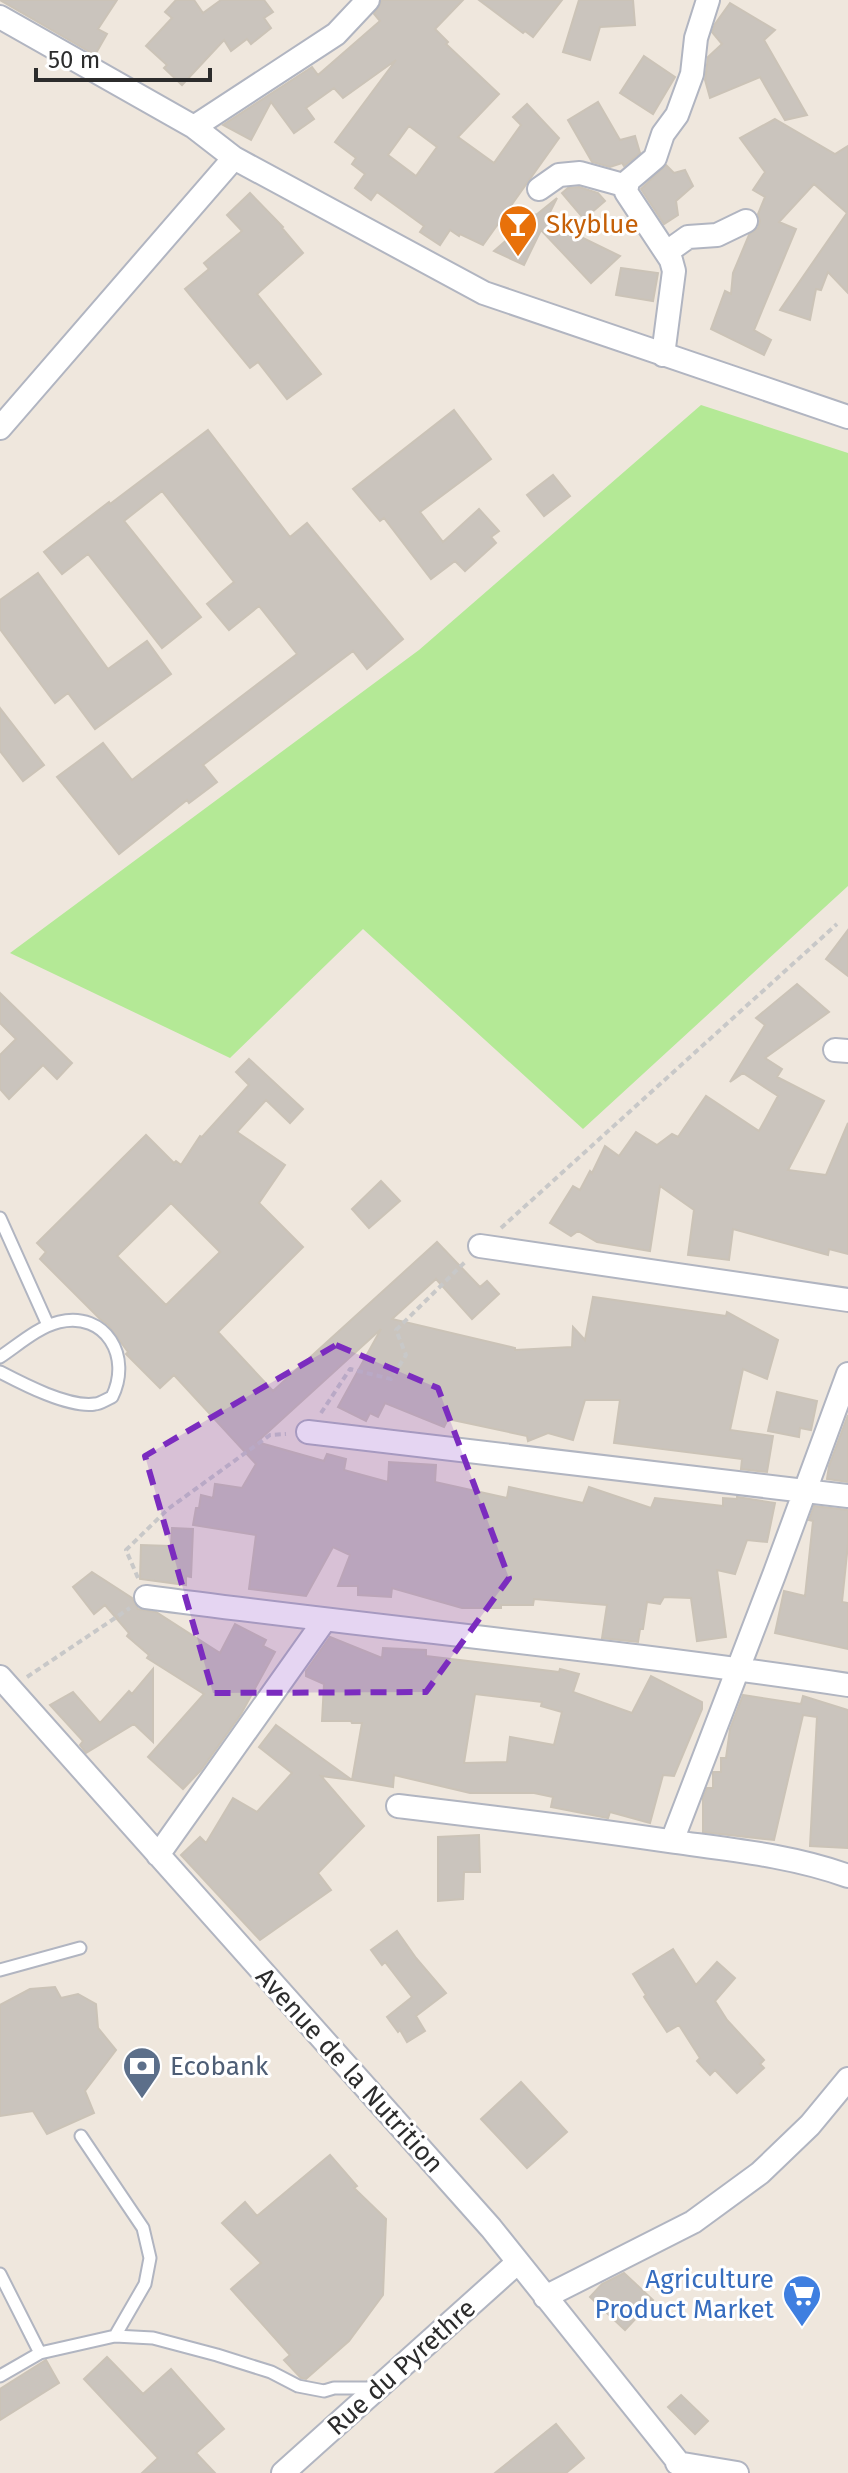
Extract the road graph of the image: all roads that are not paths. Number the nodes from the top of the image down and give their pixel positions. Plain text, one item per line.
1 (368, 0) edge
2 (708, 0) edge
3 (0, 17) edge
4 (194, 127) junction
5 (234, 158) junction
6 (627, 186) junction
7 (539, 189) dead end
8 (746, 221) dead end
9 (667, 252) junction
10 (663, 355) junction
11 (848, 417) edge
12 (0, 428) edge
13 (0, 1218) edge
14 (480, 1246) road end
15 (848, 1300) edge
16 (48, 1325) junction
17 (0, 1357) edge
18 (0, 1372) edge
19 (848, 1374) edge
20 (308, 1432) road end
21 (804, 1491) junction
22 (848, 1496) edge
23 (146, 1597) road end
24 (324, 1621) junction
25 (737, 1668) junction
26 (5, 1683) edge
27 (848, 1685) edge
28 (398, 1806) dead end
29 (672, 1841) junction
30 (158, 1855) junction
31 (848, 1876) edge
32 (80, 1948) dead end
33 (0, 1970) edge
34 (848, 2079) edge
35 (81, 2136) dead end
36 (518, 2262) junction
37 (0, 2274) edge
38 (545, 2297) junction
39 (115, 2336) junction
40 (40, 2353) junction
41 (0, 2376) edge
42 (378, 2388) junction
43 (682, 2468) edge
44 (283, 2473) edge
45 (737, 2473) edge

1 - 4 street
2 - 6 street
3 - 4 street
4 - 5 street
5 - 10 street
5 - 12 street
6 - 7 street
6 - 9 street
8 - 9 street
9 - 10 street
10 - 11 street
13 - 16 lane
14 - 15 street
16 - 17 lane
16 - 18 lane
19 - 21 street
20 - 21 street
21 - 22 street
21 - 25 street
23 - 24 street
24 - 25 street
24 - 30 street
25 - 27 street
25 - 29 street
26 - 30 street, Avenue de la Nutrition
28 - 29 street
29 - 31 street
30 - 36 street, Avenue de la Nutrition
32 - 33 lane
34 - 38 street
35 - 39 lane
36 - 38 street, Avenue de la Nutrition
36 - 42 street, Rue du Pyrethre
37 - 40 lane
38 - 43 street, Avenue de la Nutrition
39 - 40 lane
39 - 42 lane
40 - 41 lane
42 - 44 street, Rue du Pyrethre
43 - 45 street

